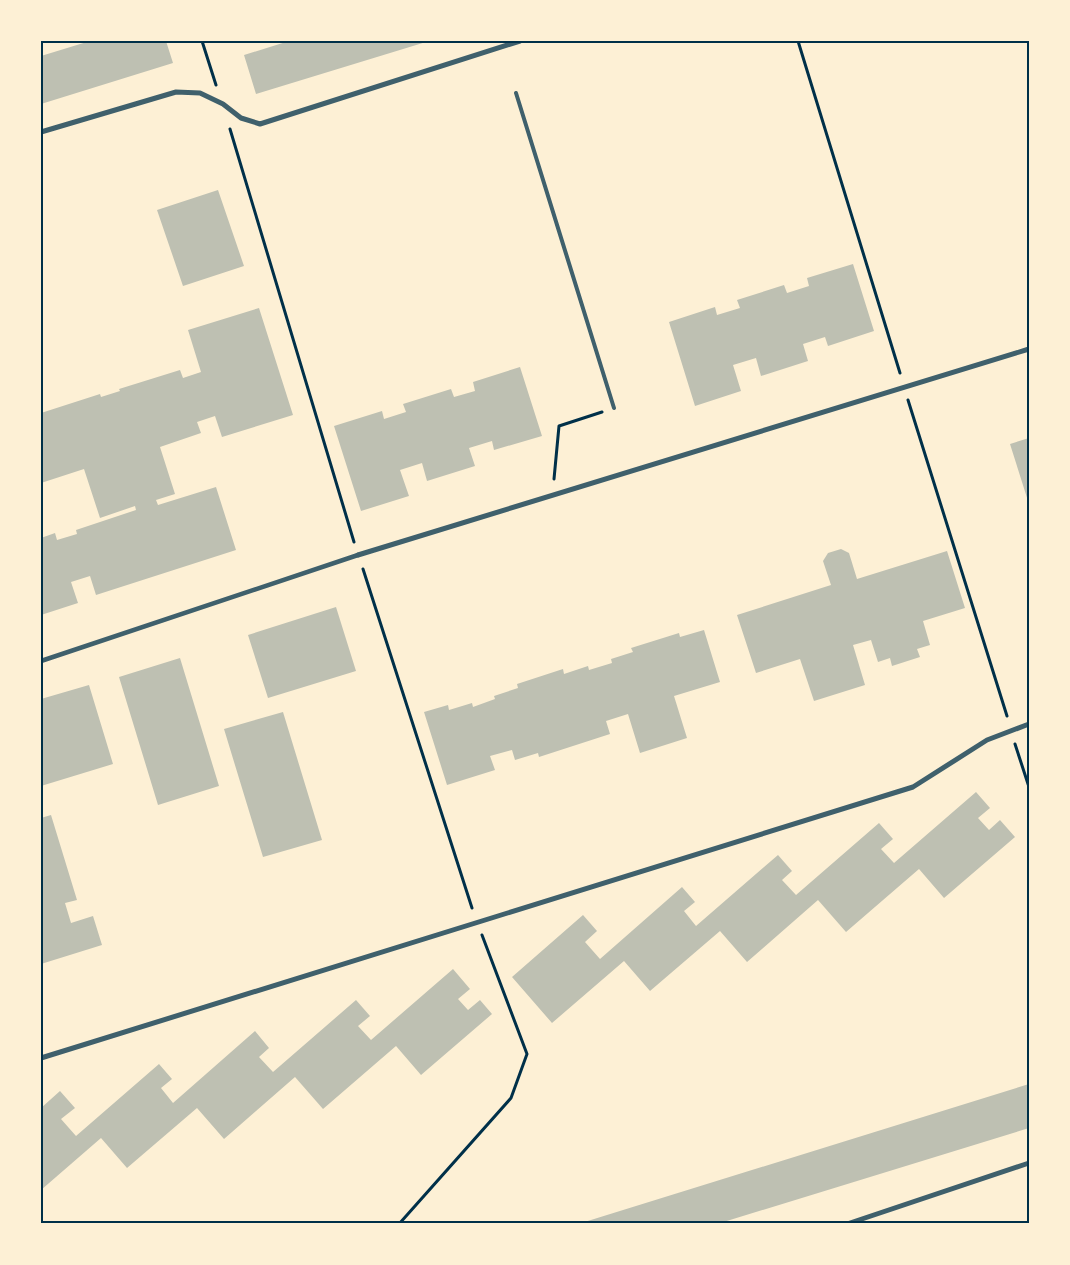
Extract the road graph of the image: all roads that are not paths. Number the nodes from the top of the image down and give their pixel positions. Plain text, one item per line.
1 (520, 41) edge
2 (516, 93) dead end
3 (41, 132) edge
4 (1029, 350) edge
5 (614, 408) road end
6 (358, 555) joint
7 (41, 661) edge
8 (1029, 724) edge
9 (41, 1058) edge
10 (1029, 1163) edge
11 (847, 1224) edge

1 - 3 street
2 - 5 lane
4 - 6 street
6 - 7 street
8 - 9 street
10 - 11 street

